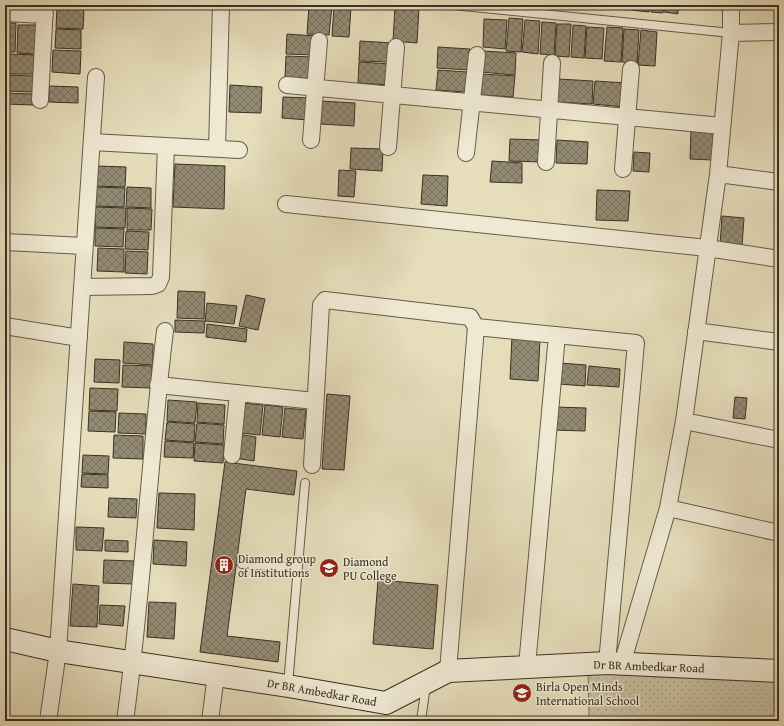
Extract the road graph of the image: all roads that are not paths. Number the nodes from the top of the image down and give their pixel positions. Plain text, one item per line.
1 (222, 5) edge
2 (453, 5) edge
3 (731, 5) edge
4 (45, 10) edge
5 (5, 13) edge
6 (779, 32) edge
7 (731, 33) junction
8 (319, 41) dead end
9 (396, 47) dead end
10 (477, 55) dead end
11 (552, 63) dead end
12 (631, 69) dead end
13 (96, 77) dead end
14 (287, 85) dead end
15 (315, 88) junction
16 (392, 95) junction
17 (40, 100) dead end
18 (472, 103) junction
19 (549, 110) junction
20 (627, 117) junction
21 (722, 126) junction
22 (311, 140) dead end
23 (92, 142) junction
24 (166, 146) junction
25 (388, 147) dead end
26 (217, 149) junction
27 (239, 150) dead end
28 (466, 153) dead end
29 (546, 162) dead end
30 (623, 169) dead end
31 (718, 174) junction
32 (779, 182) edge
33 (286, 204) dead end
34 (5, 242) edge
35 (84, 246) junction
36 (708, 248) junction
37 (779, 259) edge
38 (82, 287) junction
39 (5, 326) edge
40 (476, 327) junction
41 (165, 331) dead end
42 (696, 331) junction
43 (557, 335) junction
44 (79, 338) junction
45 (779, 342) edge
46 (158, 385) junction
47 (238, 393) junction
48 (315, 401) junction
49 (684, 422) junction
50 (779, 440) edge
51 (232, 455) dead end
52 (312, 465) dead end
53 (305, 483) dead end
54 (668, 508) junction
55 (779, 534) edge
56 (242, 564) dead end
57 (297, 568) junction
58 (5, 639) edge
59 (58, 651) junction
60 (133, 662) junction
61 (614, 663) junction
62 (527, 666) junction
63 (448, 671) junction
64 (779, 671) edge
65 (216, 675) junction
66 (426, 683) junction
67 (288, 686) junction
68 (48, 721) edge
69 (125, 721) edge
70 (210, 721) edge
71 (420, 721) edge

1 - 26 street
2 - 7 lane
3 - 7 street
4 - 5 street
4 - 17 street
6 - 7 street
7 - 21 street
8 - 15 street
9 - 16 street
10 - 18 street
11 - 19 street
12 - 20 street
13 - 23 street
14 - 15 street
15 - 16 street
15 - 22 street
16 - 18 street
16 - 25 street
18 - 19 street
18 - 28 street
19 - 20 street
19 - 29 street
20 - 21 street
20 - 30 street
21 - 31 street
23 - 24 street
23 - 35 street
24 - 26 street
24 - 38 street
26 - 27 street
31 - 32 street
31 - 36 street
33 - 36 street
34 - 35 street
35 - 38 street
36 - 37 street
36 - 42 street
38 - 44 street
39 - 44 street
40 - 43 street
40 - 48 street
40 - 63 street
41 - 46 street
42 - 45 street
42 - 49 street
43 - 61 street
43 - 62 street
44 - 59 street
46 - 47 street
46 - 60 street
47 - 48 street
47 - 51 street
48 - 52 street
49 - 50 street
49 - 54 street
53 - 57 lane
54 - 55 street
54 - 61 street
56 - 57 lane
57 - 67 lane
58 - 59 main road, Dr BR Ambedkar Road
59 - 60 main road, Dr BR Ambedkar Road
59 - 68 street
60 - 65 main road, Dr BR Ambedkar Road
60 - 69 street
61 - 62 main road, Dr BR Ambedkar Road
61 - 64 main road, Dr BR Ambedkar Road
62 - 63 main road, Dr BR Ambedkar Road
63 - 66 main road, Dr BR Ambedkar Road
65 - 67 main road, Dr BR Ambedkar Road
65 - 70 street
66 - 67 main road, Dr BR Ambedkar Road
66 - 71 lane

